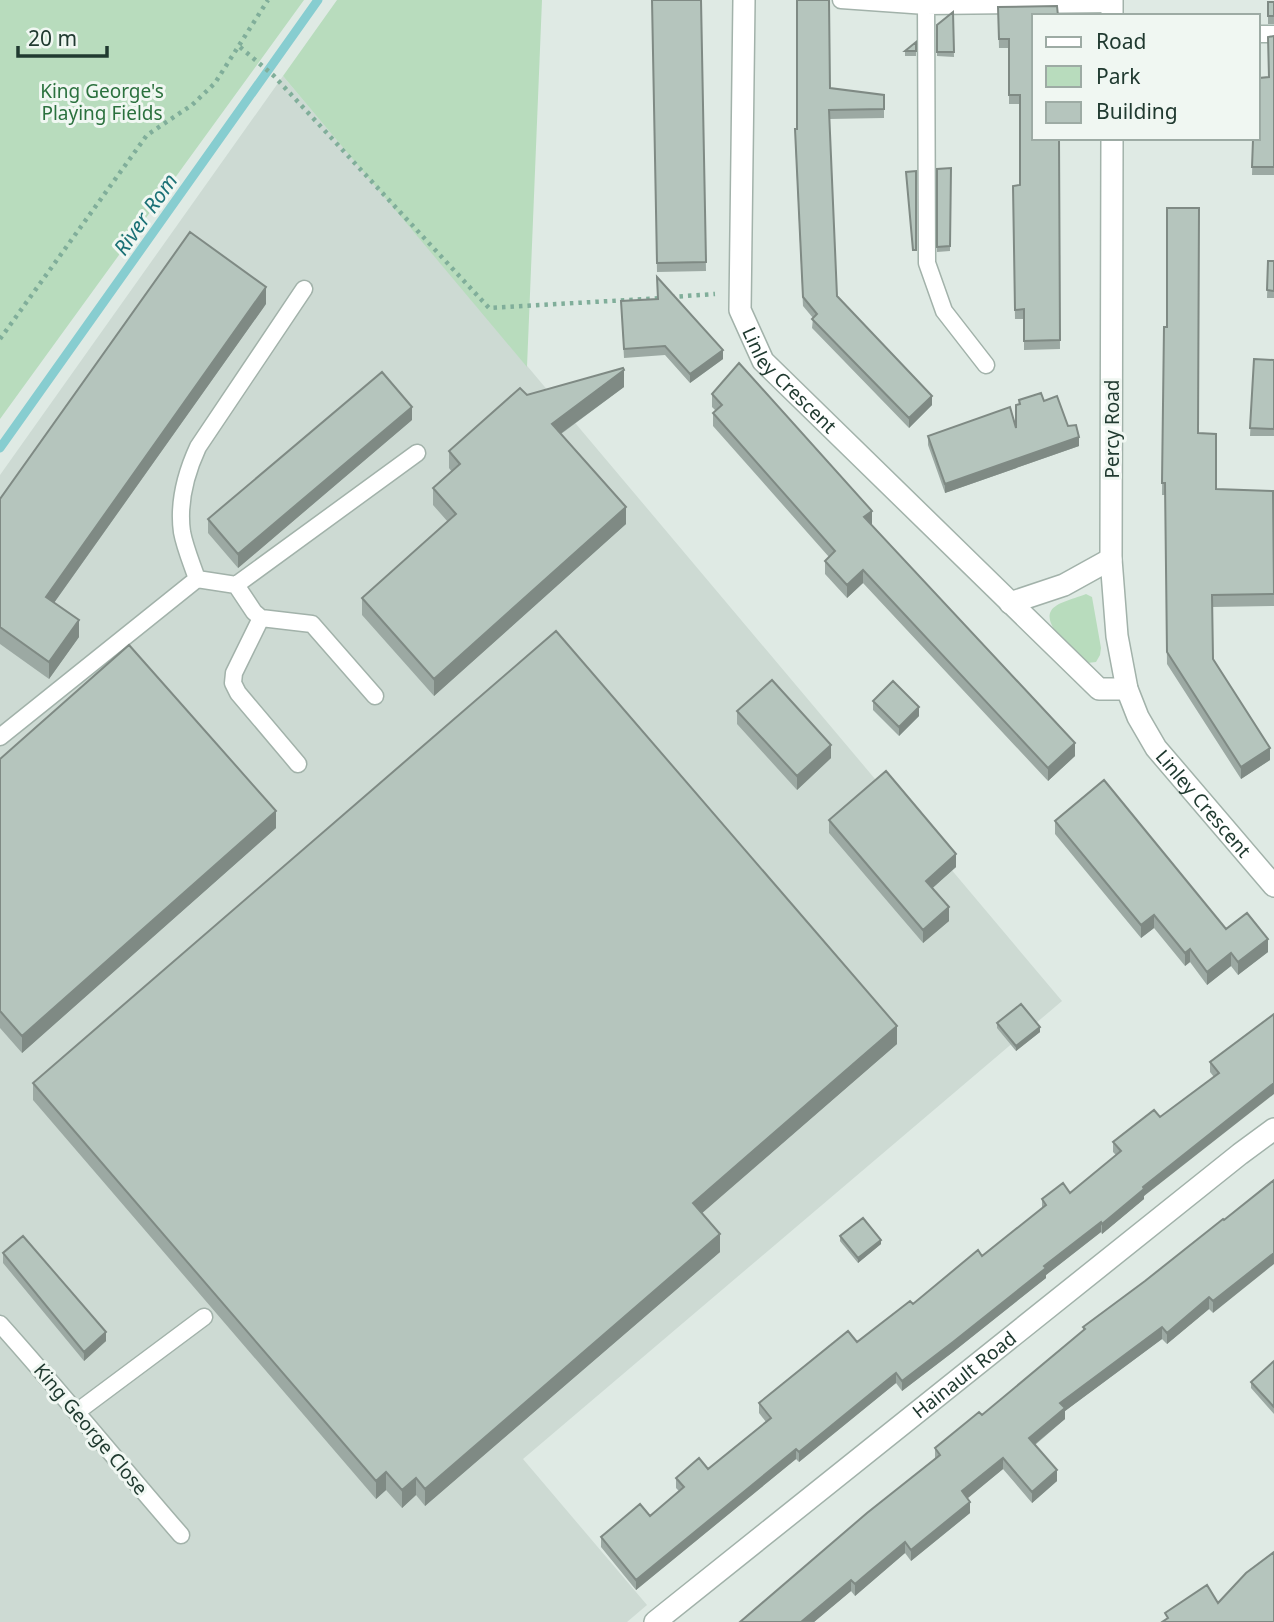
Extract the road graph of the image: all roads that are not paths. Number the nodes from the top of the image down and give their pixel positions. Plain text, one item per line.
1 (744, 0) edge
2 (841, 0) edge
3 (926, 3) edge
4 (1112, 7) edge
5 (1112, 140) edge
6 (304, 289) dead end
7 (986, 365) dead end
8 (417, 453) dead end
9 (1111, 559) junction
10 (197, 579) junction
11 (236, 585) junction
12 (1010, 603) junction
13 (261, 618) junction
14 (1127, 689) junction
15 (374, 696) dead end
16 (1138, 717) joint
17 (0, 737) edge
18 (298, 764) dead end
19 (1274, 886) edge
20 (1274, 1129) edge
21 (204, 1317) dead end
22 (0, 1324) edge
23 (78, 1411) junction
24 (181, 1535) dead end
25 (655, 1622) edge

1 - 12 street, Linley Crescent
2 - 3 lane
3 - 4 lane
3 - 7 lane
5 - 9 street, Percy Road
6 - 10 lane
8 - 11 lane
9 - 12 street
9 - 14 street, Percy Road
10 - 11 lane
10 - 17 lane
11 - 13 lane
12 - 14 street, Linley Crescent
13 - 15 lane
13 - 18 lane
14 - 16 street, Percy Road
16 - 19 street, Linley Crescent
20 - 25 street, Hainault Road
21 - 23 lane
22 - 23 lane, King George Close
23 - 24 lane, King George Close

